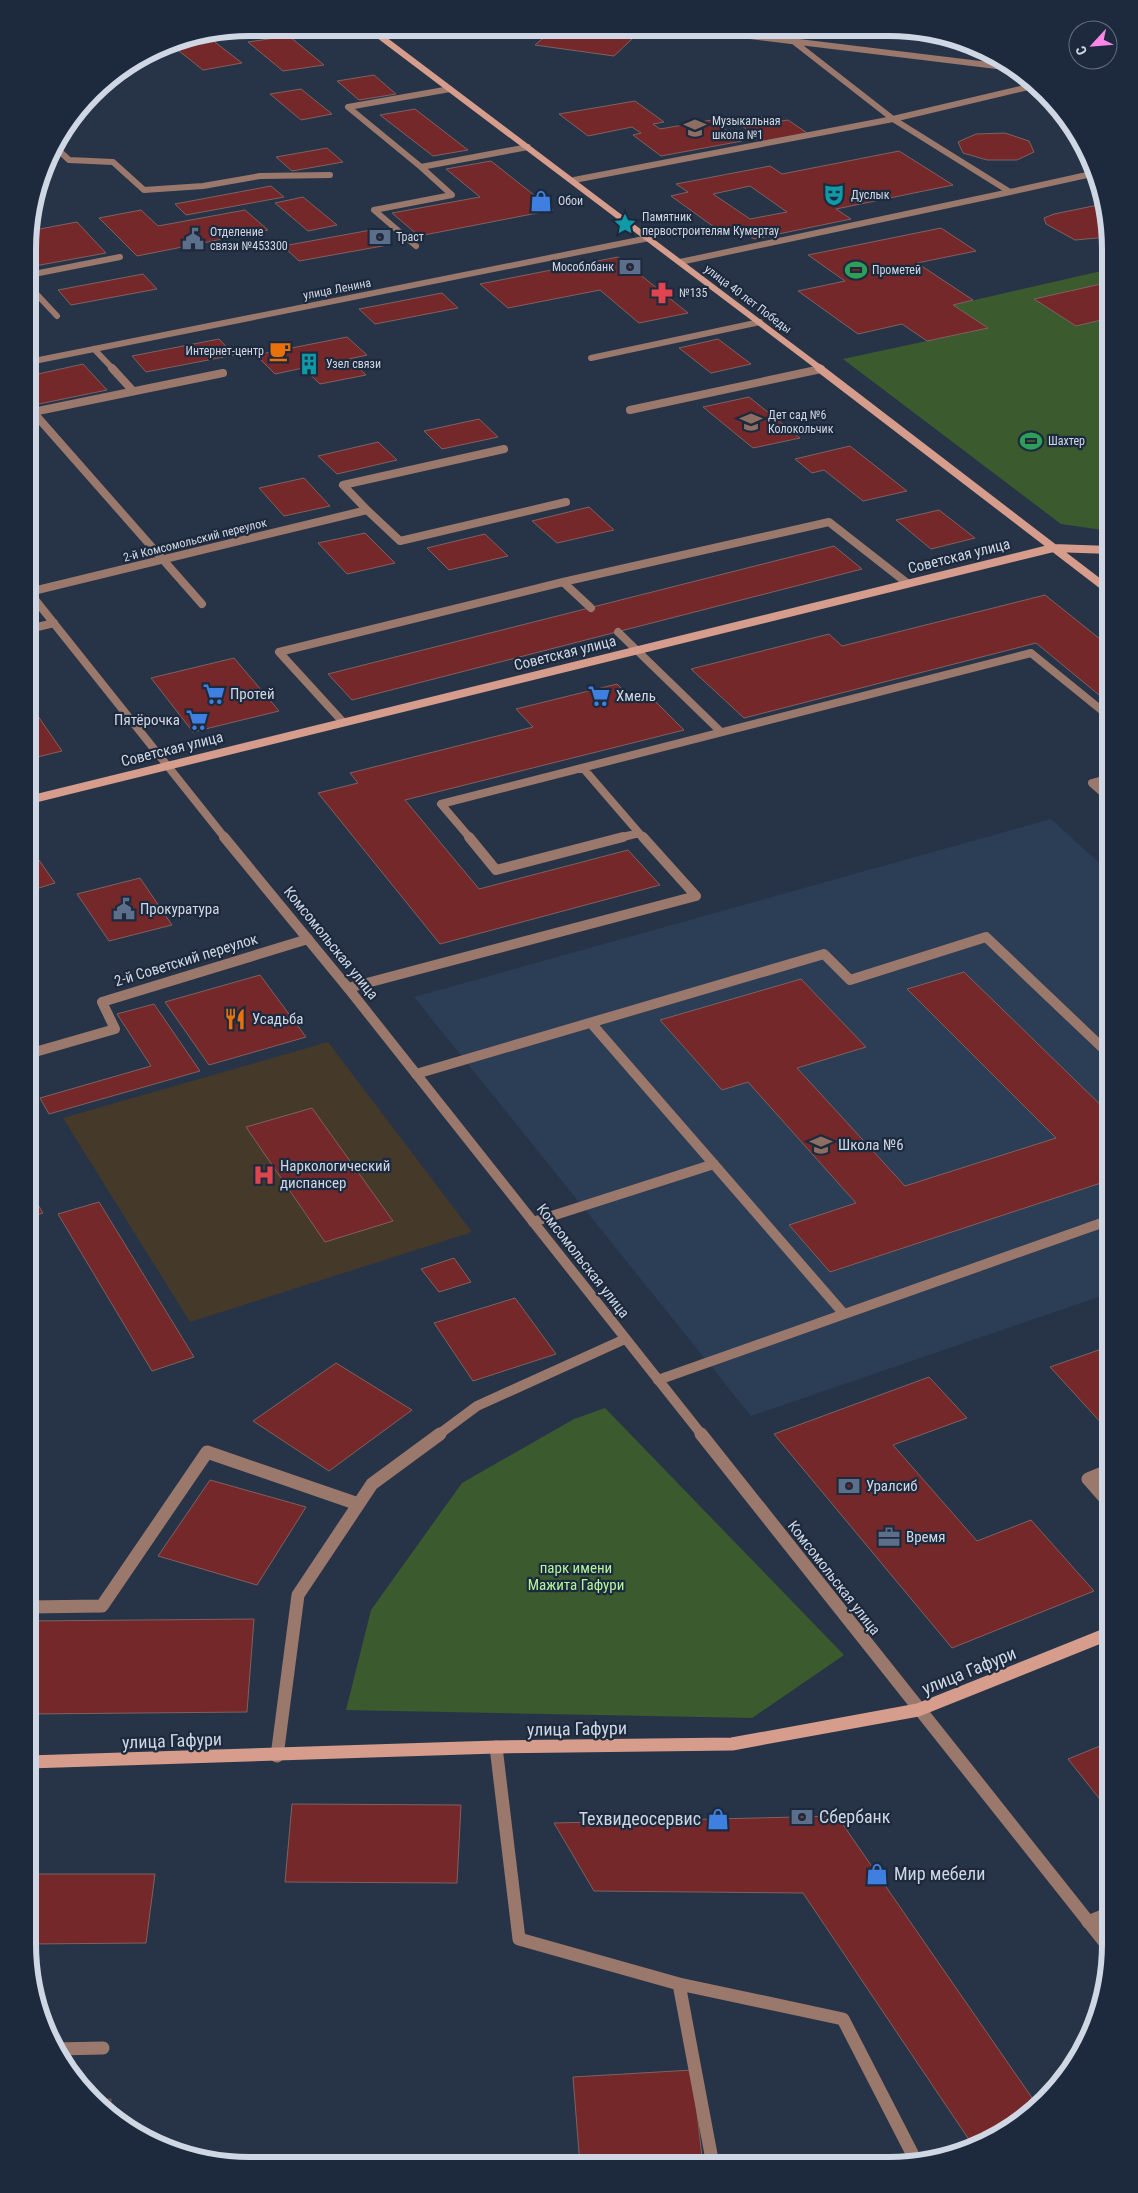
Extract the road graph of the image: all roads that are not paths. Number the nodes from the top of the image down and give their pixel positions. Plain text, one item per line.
1 (380, 36) edge
2 (756, 36) edge
3 (792, 40) junction
4 (997, 66) edge
5 (1026, 87) edge
6 (450, 88) junction
7 (893, 119) junction
8 (528, 147) junction
9 (60, 152) edge
10 (421, 167) junction
11 (330, 175) dead end
12 (1088, 175) edge
13 (574, 180) junction
14 (1010, 192) junction
15 (649, 238) junction
16 (416, 246) dead end
17 (120, 257) dead end
18 (680, 262) junction
19 (36, 274) edge
20 (36, 294) edge
21 (57, 316) dead end
22 (760, 322) junction
23 (94, 349) junction
24 (591, 358) dead end
25 (36, 361) edge
26 (821, 369) junction
27 (223, 373) dead end
28 (133, 391) junction
29 (630, 410) dead end
30 (36, 411) edge
31 (36, 416) edge
32 (504, 449) dead end
33 (566, 502) dead end
34 (367, 510) junction
35 (1053, 548) junction
36 (1102, 550) edge
37 (164, 559) junction
38 (563, 582) junction
39 (907, 583) junction
40 (1102, 585) edge
41 (36, 590) edge
42 (36, 601) edge
43 (202, 604) dead end
44 (591, 608) dead end
45 (54, 623) junction
46 (36, 627) edge
47 (618, 632) dead end
48 (638, 649) junction
49 (1102, 711) edge
50 (342, 721) junction
51 (721, 732) junction
52 (165, 764) junction
53 (582, 768) junction
54 (1102, 780) edge
55 (1102, 792) edge
56 (36, 798) edge
57 (639, 832) junction
58 (308, 939) junction
59 (348, 988) junction
60 (590, 1023) junction
61 (1102, 1046) edge
62 (36, 1052) edge
63 (416, 1074) junction
64 (714, 1164) junction
65 (533, 1222) junction
66 (1102, 1223) edge
67 (844, 1314) junction
68 (625, 1339) junction
69 (658, 1380) junction
70 (1102, 1473) edge
71 (1102, 1495) edge
72 (358, 1504) junction
73 (36, 1607) edge
74 (1102, 1636) edge
75 (918, 1710) junction
76 (496, 1747) junction
77 (277, 1756) junction
78 (36, 1762) edge
79 (1102, 1916) edge
80 (1088, 1922) junction
81 (1102, 1940) edge
82 (679, 1984) junction
83 (103, 2048) dead end
84 (64, 2049) edge
85 (913, 2155) edge
86 (712, 2157) edge

1 - 6 street, улица 40 лет Победы
2 - 3 street
3 - 4 street
3 - 7 street
5 - 7 street
6 - 8 street, улица 40 лет Победы
6 - 10 street
7 - 13 street
7 - 14 street
8 - 10 street
8 - 13 street, улица 40 лет Победы
9 - 11 street
10 - 16 street
12 - 14 street
13 - 15 street, улица 40 лет Победы
14 - 18 street
15 - 18 street, улица 40 лет Победы
15 - 23 street, улица Ленина
17 - 19 street
18 - 22 street, улица 40 лет Победы
20 - 21 street
22 - 24 street
22 - 26 street, улица 40 лет Победы
23 - 25 street, улица Ленина
23 - 28 street
26 - 29 street
26 - 35 street, улица 40 лет Победы
27 - 28 street
28 - 30 street
31 - 37 street
32 - 34 street
33 - 34 street
34 - 37 street, 2-й Комсомольский переулок
35 - 36 street, Советская улица
35 - 39 street, Советская улица
35 - 40 street, улица 40 лет Победы
37 - 41 street, 2-й Комсомольский переулок
37 - 43 street
38 - 39 street
38 - 44 street
38 - 50 street
39 - 48 street, Советская улица
42 - 45 street, Комсомольская улица
45 - 46 street
45 - 52 street, Комсомольская улица
47 - 48 street
48 - 50 street, Советская улица
48 - 51 street
49 - 51 street
50 - 52 street, Советская улица
51 - 53 street
52 - 56 street, Советская улица
52 - 58 street, Комсомольская улица
53 - 57 street
53 - 57 street
54 - 55 street
57 - 59 street
58 - 59 street, Комсомольская улица
58 - 62 street, 2-й Советский переулок
59 - 63 street, Комсомольская улица
60 - 61 street
60 - 63 street
60 - 64 street
63 - 65 street, Комсомольская улица
64 - 65 street
64 - 67 street
65 - 68 street, Комсомольская улица
66 - 67 street
67 - 69 street
68 - 69 street, Комсомольская улица
68 - 72 street
69 - 75 street, Комсомольская улица
70 - 71 street
72 - 73 street
72 - 77 street
74 - 75 street, улица Гафури
75 - 76 street, улица Гафури
75 - 80 street, Комсомольская улица
76 - 77 street, улица Гафури
76 - 82 street
77 - 78 street, улица Гафури
79 - 80 street
80 - 81 street, Комсомольская улица
82 - 85 street
82 - 86 street
83 - 84 street

